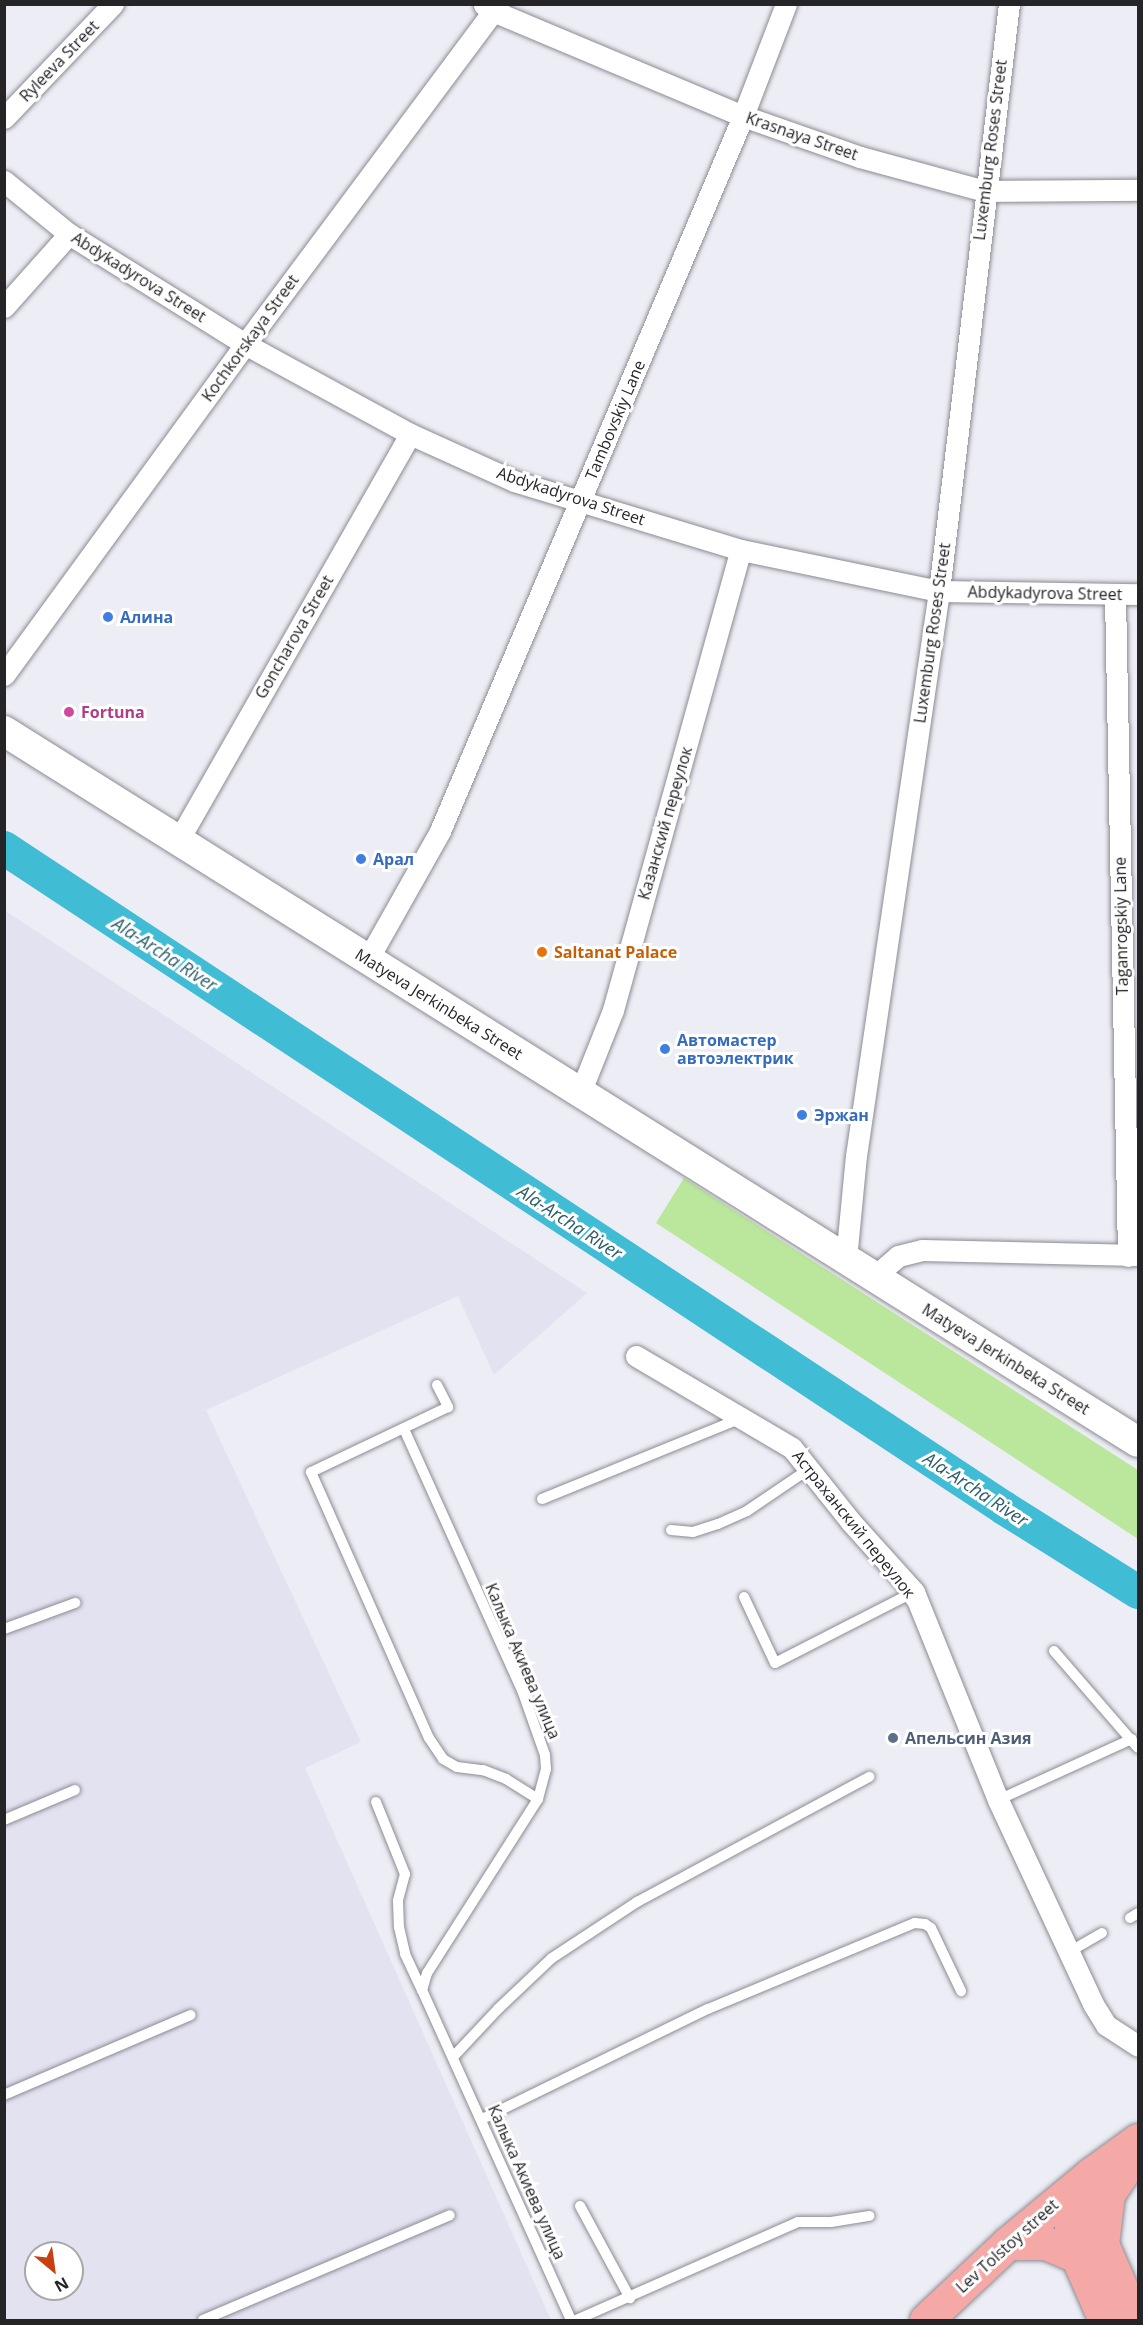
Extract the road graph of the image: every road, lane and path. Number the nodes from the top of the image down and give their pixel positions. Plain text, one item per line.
1 (113, 4) edge
2 (786, 4) edge
3 (1009, 4) edge
4 (492, 7) edge
5 (743, 116) junction
6 (4, 118) edge
7 (4, 181) edge
8 (1138, 190) edge
9 (985, 191) junction
10 (69, 234) junction
11 (4, 307) edge
12 (245, 344) junction
13 (410, 434) junction
14 (581, 500) junction
15 (741, 550) junction
16 (939, 591) junction
17 (1138, 594) edge
18 (1115, 595) junction
19 (4, 675) edge
20 (4, 731) edge
21 (178, 841) junction
22 (368, 959) junction
23 (580, 1093) junction
24 (1133, 1255) edge
25 (846, 1259) junction
26 (874, 1277) junction
27 (636, 1356) dead end
28 (437, 1385) dead end
29 (741, 1418) junction
30 (404, 1429) junction
31 (1138, 1442) edge
32 (809, 1469) junction
33 (542, 1499) dead end
34 (671, 1530) dead end
35 (914, 1592) junction
36 (744, 1597) dead end
37 (75, 1603) dead end
38 (4, 1629) edge
39 (1054, 1651) dead end
40 (1135, 1743) edge
41 (869, 1777) dead end
42 (75, 1791) dead end
43 (538, 1799) junction
44 (998, 1800) junction
45 (376, 1802) dead end
46 (4, 1820) edge
47 (1102, 1933) dead end
48 (1069, 1952) junction
49 (422, 1990) junction
50 (960, 1991) dead end
51 (191, 2015) dead end
52 (1138, 2046) edge
53 (453, 2057) junction
54 (4, 2096) edge
55 (482, 2119) junction
56 (1138, 2121) edge
57 (1138, 2140) edge
58 (1138, 2149) edge
59 (1091, 2174) junction
60 (580, 2206) dead end
61 (450, 2215) dead end
62 (870, 2216) dead end
63 (1008, 2243) junction
64 (1083, 2243) junction
65 (630, 2298) junction
66 (203, 2320) edge
67 (572, 2320) edge
68 (576, 2320) edge
69 (926, 2320) edge
70 (1106, 2320) edge
71 (1135, 2320) edge

1 - 6 street, Ryleeva Street
2 - 5 street, Tambovskiy Lane
3 - 9 street, Luxemburg Roses Street
4 - 5 street, Krasnaya Street
4 - 12 street, Kochkorskaya Street
5 - 9 street, Krasnaya Street
5 - 14 street, Tambovskiy Lane
7 - 10 street, Abdykadyrova Street
8 - 9 street, Krasnaya Street
9 - 16 street, Luxemburg Roses Street
10 - 11 street
10 - 12 street, Abdykadyrova Street
12 - 13 street, Abdykadyrova Street
12 - 19 street, Kochkorskaya Street
13 - 14 street, Abdykadyrova Street
13 - 21 street, Goncharova Street
14 - 15 street, Abdykadyrova Street
14 - 22 street, Tambovskiy Lane
15 - 16 street, Abdykadyrova Street
15 - 23 street, Казанский переулок
16 - 18 street, Abdykadyrova Street
16 - 25 street, Luxemburg Roses Street
17 - 18 street, Abdykadyrova Street
18 - 24 street, Taganrogskiy Lane
20 - 21 main road, Matyeva Jerkinbeka Street
21 - 22 main road, Matyeva Jerkinbeka Street
22 - 23 main road, Matyeva Jerkinbeka Street
23 - 25 main road, Matyeva Jerkinbeka Street
24 - 26 street
25 - 26 main road, Matyeva Jerkinbeka Street
26 - 31 main road, Matyeva Jerkinbeka Street
27 - 29 street, Астраханский переулок
28 - 30 lane
29 - 32 street, Астраханский переулок
29 - 33 lane
30 - 43 lane, Калыка Акиева улица
30 - 43 lane
32 - 34 lane
32 - 35 street, Астраханский переулок
35 - 36 lane
35 - 44 street, Астраханский переулок
37 - 38 lane
39 - 40 lane
40 - 44 lane
41 - 53 lane
42 - 46 lane
43 - 49 lane, Калыка Акиева улица
44 - 48 street, Астраханский переулок
45 - 49 lane
47 - 48 lane
48 - 52 street, Астраханский переулок
49 - 53 lane, Калыка Акиева улица
50 - 55 lane
51 - 54 lane
53 - 55 lane, Калыка Акиева улица
55 - 67 lane, Калыка Акиева улица
56 - 59 main road, Lev Tolstoy street
57 - 59 main road, Lev Tolstoy street
58 - 64 main road
59 - 63 main road, Lev Tolstoy street
59 - 64 main road
60 - 65 lane
61 - 66 lane
62 - 65 lane
63 - 64 main road
63 - 69 main road, Lev Tolstoy street
64 - 70 main road
64 - 71 main road
65 - 68 lane

